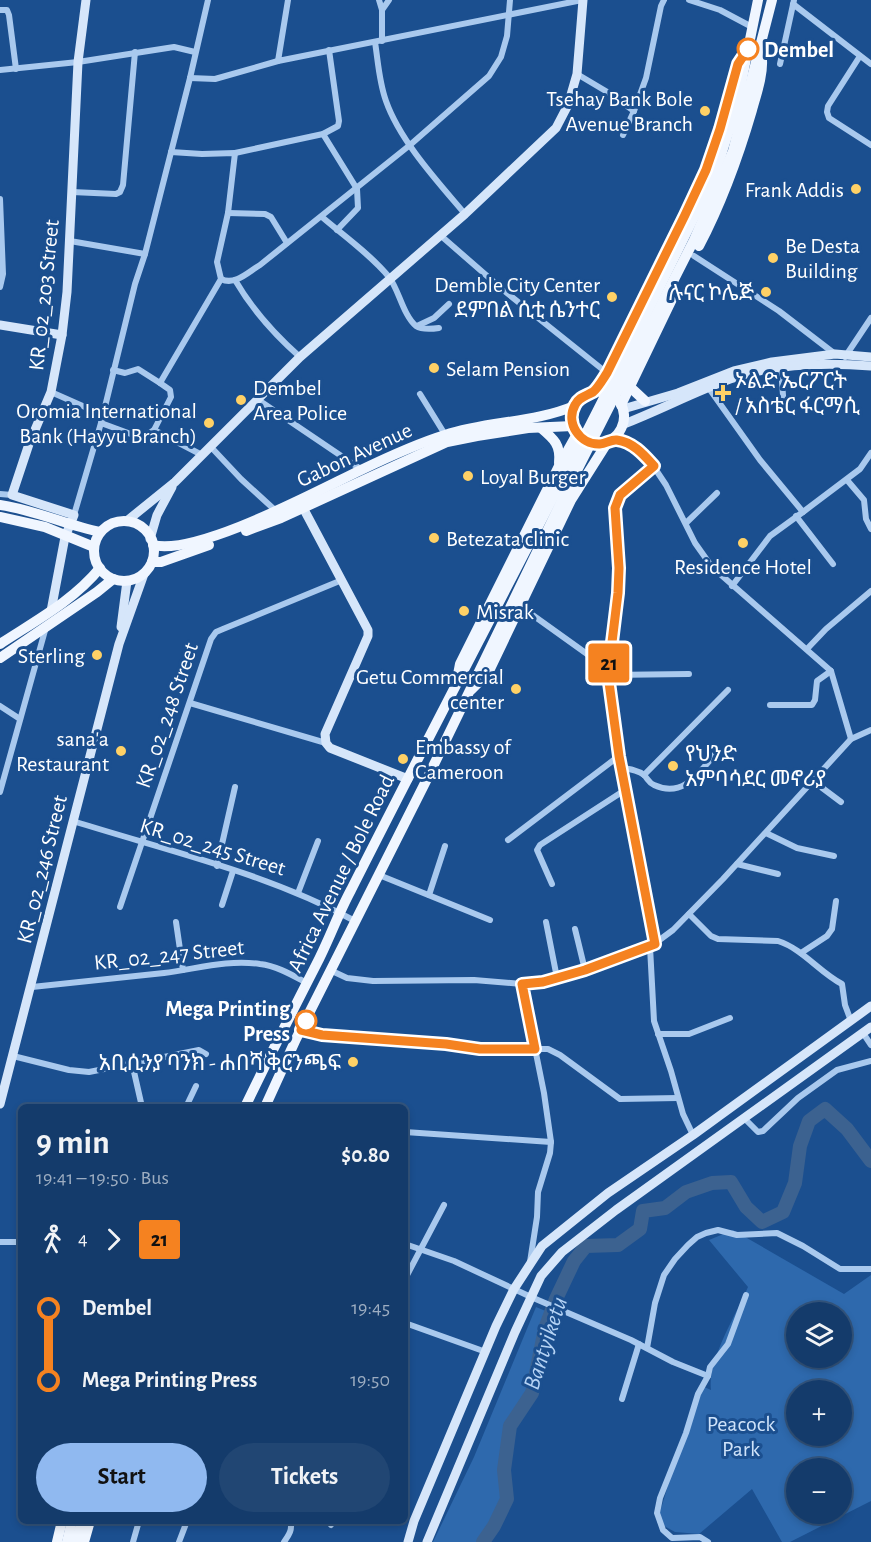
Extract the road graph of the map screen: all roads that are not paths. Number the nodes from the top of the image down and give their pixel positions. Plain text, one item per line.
1 (86, 0) edge
2 (208, 0) edge
3 (288, 0) edge
4 (379, 0) edge
5 (389, 0) edge
6 (510, 0) edge
7 (583, 0) edge
8 (664, 0) edge
9 (689, 0) edge
10 (793, 2) edge
11 (757, 3) edge
12 (771, 4) edge
13 (0, 10) edge
14 (382, 10) junction
15 (508, 15) junction
16 (752, 27) junction
17 (379, 41) junction
18 (748, 49) junction
19 (329, 50) junction
20 (760, 51) junction
21 (135, 52) junction
22 (195, 52) junction
23 (860, 56) junction
24 (278, 61) junction
25 (78, 62) junction
26 (780, 63) dead end
27 (871, 64) edge
28 (16, 69) junction
29 (0, 70) edge
30 (577, 74) junction
31 (190, 78) junction
32 (634, 111) junction
33 (323, 134) junction
34 (623, 135) dead end
35 (871, 145) edge
36 (410, 146) junction
37 (171, 152) junction
38 (235, 153) junction
39 (357, 189) junction
40 (72, 192) junction
41 (0, 199) edge
42 (228, 213) junction
43 (465, 214) junction
44 (322, 217) junction
45 (337, 230) junction
46 (440, 235) junction
47 (70, 241) junction
48 (287, 243) junction
49 (146, 254) junction
50 (694, 256) junction
51 (221, 279) junction
52 (390, 279) junction
53 (235, 280) junction
54 (0, 287) edge
55 (449, 304) dead end
56 (871, 318) edge
57 (0, 325) edge
58 (417, 326) junction
59 (439, 328) dead end
60 (62, 335) junction
61 (300, 357) junction
62 (842, 357) junction
63 (871, 357) edge
64 (871, 366) edge
65 (782, 368) junction
66 (113, 370) junction
67 (607, 373) junction
68 (160, 383) junction
69 (629, 386) junction
70 (708, 387) junction
71 (51, 392) junction
72 (594, 392) junction
73 (420, 394) dead end
74 (257, 399) junction
75 (645, 401) junction
76 (666, 401) junction
77 (621, 405) junction
78 (574, 406) junction
79 (784, 409) dead end
80 (103, 415) junction
81 (101, 423) junction
82 (624, 424) junction
83 (541, 428) junction
84 (154, 430) junction
85 (576, 432) junction
86 (446, 439) junction
87 (610, 441) junction
88 (210, 446) junction
89 (871, 453) edge
90 (202, 455) junction
91 (397, 458) junction
92 (654, 466) junction
93 (558, 468) junction
94 (362, 470) junction
95 (847, 480) junction
96 (175, 482) junction
97 (717, 493) dead end
98 (0, 494) edge
99 (12, 495) junction
100 (302, 503) junction
101 (0, 505) edge
102 (278, 514) junction
103 (799, 514) junction
104 (0, 517) edge
105 (71, 520) junction
106 (128, 520) junction
107 (686, 523) junction
108 (871, 529) edge
109 (100, 532) junction
110 (65, 537) junction
111 (152, 542) junction
112 (94, 547) junction
113 (152, 562) junction
114 (833, 564) dead end
115 (100, 568) junction
116 (144, 574) junction
117 (112, 579) junction
118 (342, 580) junction
119 (127, 581) junction
120 (732, 586) junction
121 (871, 591) edge
122 (520, 606) junction
123 (51, 611) junction
124 (46, 626) junction
125 (0, 644) edge
126 (119, 644) junction
127 (807, 649) junction
128 (0, 658) edge
129 (831, 671) junction
130 (608, 672) junction
131 (689, 674) dead end
132 (455, 689) junction
133 (728, 690) dead end
134 (466, 694) junction
135 (190, 703) junction
136 (770, 705) dead end
137 (0, 706) edge
138 (20, 719) junction
139 (871, 730) edge
140 (851, 739) junction
141 (326, 743) junction
142 (717, 752) dead end
143 (619, 756) junction
144 (621, 768) junction
145 (2, 769) edge
146 (644, 775) junction
147 (408, 779) junction
148 (813, 781) junction
149 (235, 787) dead end
150 (625, 790) junction
151 (0, 792) edge
152 (841, 802) dead end
153 (72, 821) junction
154 (766, 833) junction
155 (318, 840) dead end
156 (508, 840) dead end
157 (141, 843) junction
158 (445, 846) dead end
159 (834, 856) dead end
160 (737, 864) junction
161 (217, 866) junction
162 (233, 871) junction
163 (778, 874) dead end
164 (379, 875) junction
165 (552, 884) dead end
166 (298, 893) junction
167 (429, 895) junction
168 (836, 901) dead end
169 (222, 905) dead end
170 (120, 907) dead end
171 (340, 913) junction
172 (689, 914) junction
173 (490, 920) dead end
174 (355, 921) junction
175 (176, 922) dead end
176 (546, 922) dead end
177 (575, 929) dead end
178 (652, 945) junction
179 (801, 953) junction
180 (183, 970) junction
181 (585, 970) junction
182 (332, 971) junction
183 (557, 978) junction
184 (307, 983) junction
185 (522, 984) junction
186 (32, 987) junction
187 (871, 1006) edge
188 (730, 1018) dead end
189 (851, 1021) junction
190 (301, 1030) junction
191 (867, 1030) edge
192 (658, 1034) junction
193 (871, 1045) edge
194 (535, 1049) junction
195 (206, 1054) dead end
196 (14, 1056) junction
197 (871, 1060) edge
198 (132, 1063) junction
199 (196, 1086) dead end
200 (678, 1098) junction
201 (0, 1104) edge
202 (141, 1104) edge
203 (187, 1104) edge
204 (246, 1104) edge
205 (266, 1104) edge
206 (744, 1118) junction
207 (408, 1132) edge
208 (693, 1135) junction
209 (550, 1142) junction
210 (444, 1205) dead end
211 (0, 1242) edge
212 (18, 1243) edge
213 (408, 1245) edge
214 (421, 1248) junction
215 (530, 1262) junction
216 (871, 1269) edge
217 (408, 1273) edge
218 (514, 1289) junction
219 (746, 1295) dead end
220 (531, 1298) junction
221 (408, 1324) edge
222 (639, 1344) junction
223 (647, 1348) junction
224 (486, 1353) junction
225 (708, 1376) junction
226 (621, 1399) dead end
227 (61, 1524) edge
228 (71, 1524) edge
229 (81, 1524) edge
230 (89, 1524) edge
231 (137, 1524) edge
232 (185, 1524) edge
233 (290, 1524) edge
234 (57, 1542) edge
235 (67, 1542) edge
236 (76, 1542) edge
237 (84, 1542) edge
238 (133, 1542) edge
239 (179, 1542) edge
240 (284, 1542) edge
241 (408, 1542) edge
242 (427, 1542) edge
243 (708, 1542) edge

1 - 25 street, KR_02_203 Street
2 - 22 street
3 - 24 street
4 - 14 street
5 - 14 street
6 - 15 street
7 - 15 street
7 - 30 street
8 - 32 street
9 - 16 street
10 - 23 street
10 - 26 street
11 - 12 main road
11 - 16 main road, Africa Avenue / Bole Road
12 - 20 main road, Africa Avenue / Bole Road
13 - 28 street
14 - 17 street
15 - 17 street
15 - 36 street
16 - 18 main road, Africa Avenue / Bole Road
17 - 19 street
17 - 36 street
18 - 67 main road
18 - 132 main road, Africa Avenue / Bole Road
19 - 24 street
19 - 33 street
20 - 50 main road
20 - 134 main road, Africa Avenue / Bole Road
21 - 22 street
21 - 25 street
21 - 40 street
22 - 31 street
23 - 27 street
23 - 35 street
24 - 31 street
25 - 28 street
25 - 40 street, KR_02_203 Street
28 - 29 street
30 - 32 street
30 - 43 street
31 - 37 street
32 - 34 street
33 - 38 street
33 - 39 street
36 - 39 street
36 - 43 street
37 - 38 street
37 - 49 street
38 - 42 street
39 - 44 street
39 - 45 street
40 - 47 street, KR_02_203 Street
41 - 54 street
42 - 48 street
42 - 51 street
43 - 46 street
44 - 45 street
44 - 48 street
45 - 52 street
46 - 52 street
46 - 67 street
47 - 49 street
47 - 60 street, KR_02_203 Street
48 - 53 street
49 - 66 street
50 - 62 street
50 - 69 main road
51 - 53 street
51 - 68 street
52 - 58 street
52 - 61 street
53 - 61 street
55 - 58 street
56 - 62 street
57 - 60 street
58 - 59 street
60 - 71 street, KR_02_203 Street
61 - 74 street
62 - 63 street
62 - 64 street
62 - 65 street
62 - 76 street
65 - 70 street
65 - 79 street
66 - 68 street
66 - 80 street
67 - 72 main road
68 - 84 street
69 - 75 main road
69 - 77 main road
70 - 76 street
70 - 103 street
71 - 80 street
71 - 99 street, KR_02_203 Street
72 - 77 main road, bridge
72 - 78 main road
73 - 86 street
74 - 88 street
74 - 94 street
75 - 76 street
75 - 77 street
76 - 82 street
77 - 82 main road
78 - 85 main road
78 - 86 main road, Gabon Avenue
80 - 81 street
81 - 84 street
81 - 105 street
82 - 87 main road
83 - 85 main road, Gabon Avenue
83 - 86 main road, Gabon Avenue
83 - 93 main road
84 - 90 street
85 - 87 main road, bridge
85 - 93 main road
86 - 91 main road, Gabon Avenue
87 - 92 street
87 - 122 main road
88 - 90 street
88 - 102 street
89 - 95 street
90 - 96 street
91 - 94 main road, Gabon Avenue
91 - 100 main road, Gabon Avenue
92 - 107 street
92 - 130 street
93 - 132 main road
94 - 100 main road, Gabon Avenue
95 - 103 street
95 - 108 street
96 - 106 street
96 - 111 street
97 - 107 street
98 - 99 street
99 - 105 street
100 - 102 main road, Gabon Avenue
100 - 118 street
101 - 105 main road
102 - 111 main road, Gabon Avenue
102 - 113 main road, Gabon Avenue
103 - 114 street
103 - 120 street
104 - 110 main road
105 - 109 main road
105 - 110 street
106 - 109 main road
106 - 111 main road
107 - 120 street
109 - 112 main road
110 - 112 main road
110 - 123 street
111 - 113 main road
112 - 115 main road
113 - 116 main road
115 - 117 main road
115 - 123 main road
116 - 119 main road
116 - 126 street, KR_02_246 Street
117 - 119 main road
117 - 124 main road
118 - 135 street, KR_02_248 Street
118 - 141 street
119 - 126 street, KR_02_246 Street
120 - 127 street
121 - 127 street
122 - 130 street
122 - 134 main road
123 - 125 main road
124 - 128 main road
124 - 138 street
126 - 153 street, KR_02_246 Street
127 - 129 street
129 - 136 street
129 - 140 street
130 - 131 street
130 - 143 street
132 - 147 main road, Africa Avenue / Bole Road
133 - 146 street
134 - 164 main road, Africa Avenue / Bole Road
135 - 141 street
135 - 157 street, KR_02_248 Street
137 - 138 street
138 - 145 street
139 - 140 street
140 - 148 street
141 - 147 street
142 - 146 street
143 - 144 street
143 - 156 street
144 - 146 street
144 - 150 street
145 - 151 street
147 - 171 main road, Africa Avenue / Bole Road
148 - 152 street
148 - 154 street
149 - 161 street
150 - 165 street
150 - 178 street
153 - 157 street, KR_02_245 Street
153 - 186 street, KR_02_246 Street
154 - 159 street
154 - 160 street
155 - 166 street
157 - 161 street, KR_02_245 Street
157 - 170 street, KR_02_248 Street
158 - 167 street
160 - 163 street
160 - 172 street
161 - 162 street, KR_02_245 Street
162 - 166 street, KR_02_245 Street
162 - 169 street
164 - 167 street
164 - 174 main road, Africa Avenue / Bole Road
166 - 171 street, KR_02_245 Street
167 - 173 street
168 - 179 street
171 - 174 street, KR_02_245 Street
171 - 184 main road, Africa Avenue / Bole Road
172 - 178 street
172 - 179 street
174 - 182 main road, Africa Avenue / Bole Road
175 - 180 street
176 - 183 street
177 - 181 street
178 - 181 street
178 - 192 street
179 - 189 street
180 - 184 street, KR_02_247 Street
180 - 186 street, KR_02_247 Street
181 - 183 street
182 - 185 street
182 - 190 main road, Africa Avenue / Bole Road
183 - 185 street
184 - 204 main road, Africa Avenue / Bole Road
185 - 194 street
186 - 196 street, KR_02_246 Street
187 - 189 street
188 - 192 street
189 - 208 street
190 - 194 street
190 - 205 main road, Africa Avenue / Bole Road
191 - 193 street
191 - 206 street
192 - 200 street
194 - 200 street
194 - 209 street
195 - 198 street
196 - 198 street
196 - 201 street, KR_02_246 Street
197 - 206 street
198 - 202 street
199 - 203 street
200 - 208 street
206 - 220 street
207 - 209 street
208 - 215 street
209 - 215 street
210 - 214 street
211 - 212 street
213 - 214 street
214 - 217 street
214 - 218 street
215 - 218 street
216 - 223 street
218 - 220 street
218 - 224 street
219 - 225 street
220 - 222 street
220 - 242 street
221 - 224 street
222 - 223 street
222 - 226 street
223 - 225 street
224 - 241 street
225 - 243 street
227 - 234 main road
228 - 235 main road
229 - 236 main road
230 - 237 main road
231 - 238 street
232 - 239 street
233 - 240 street

